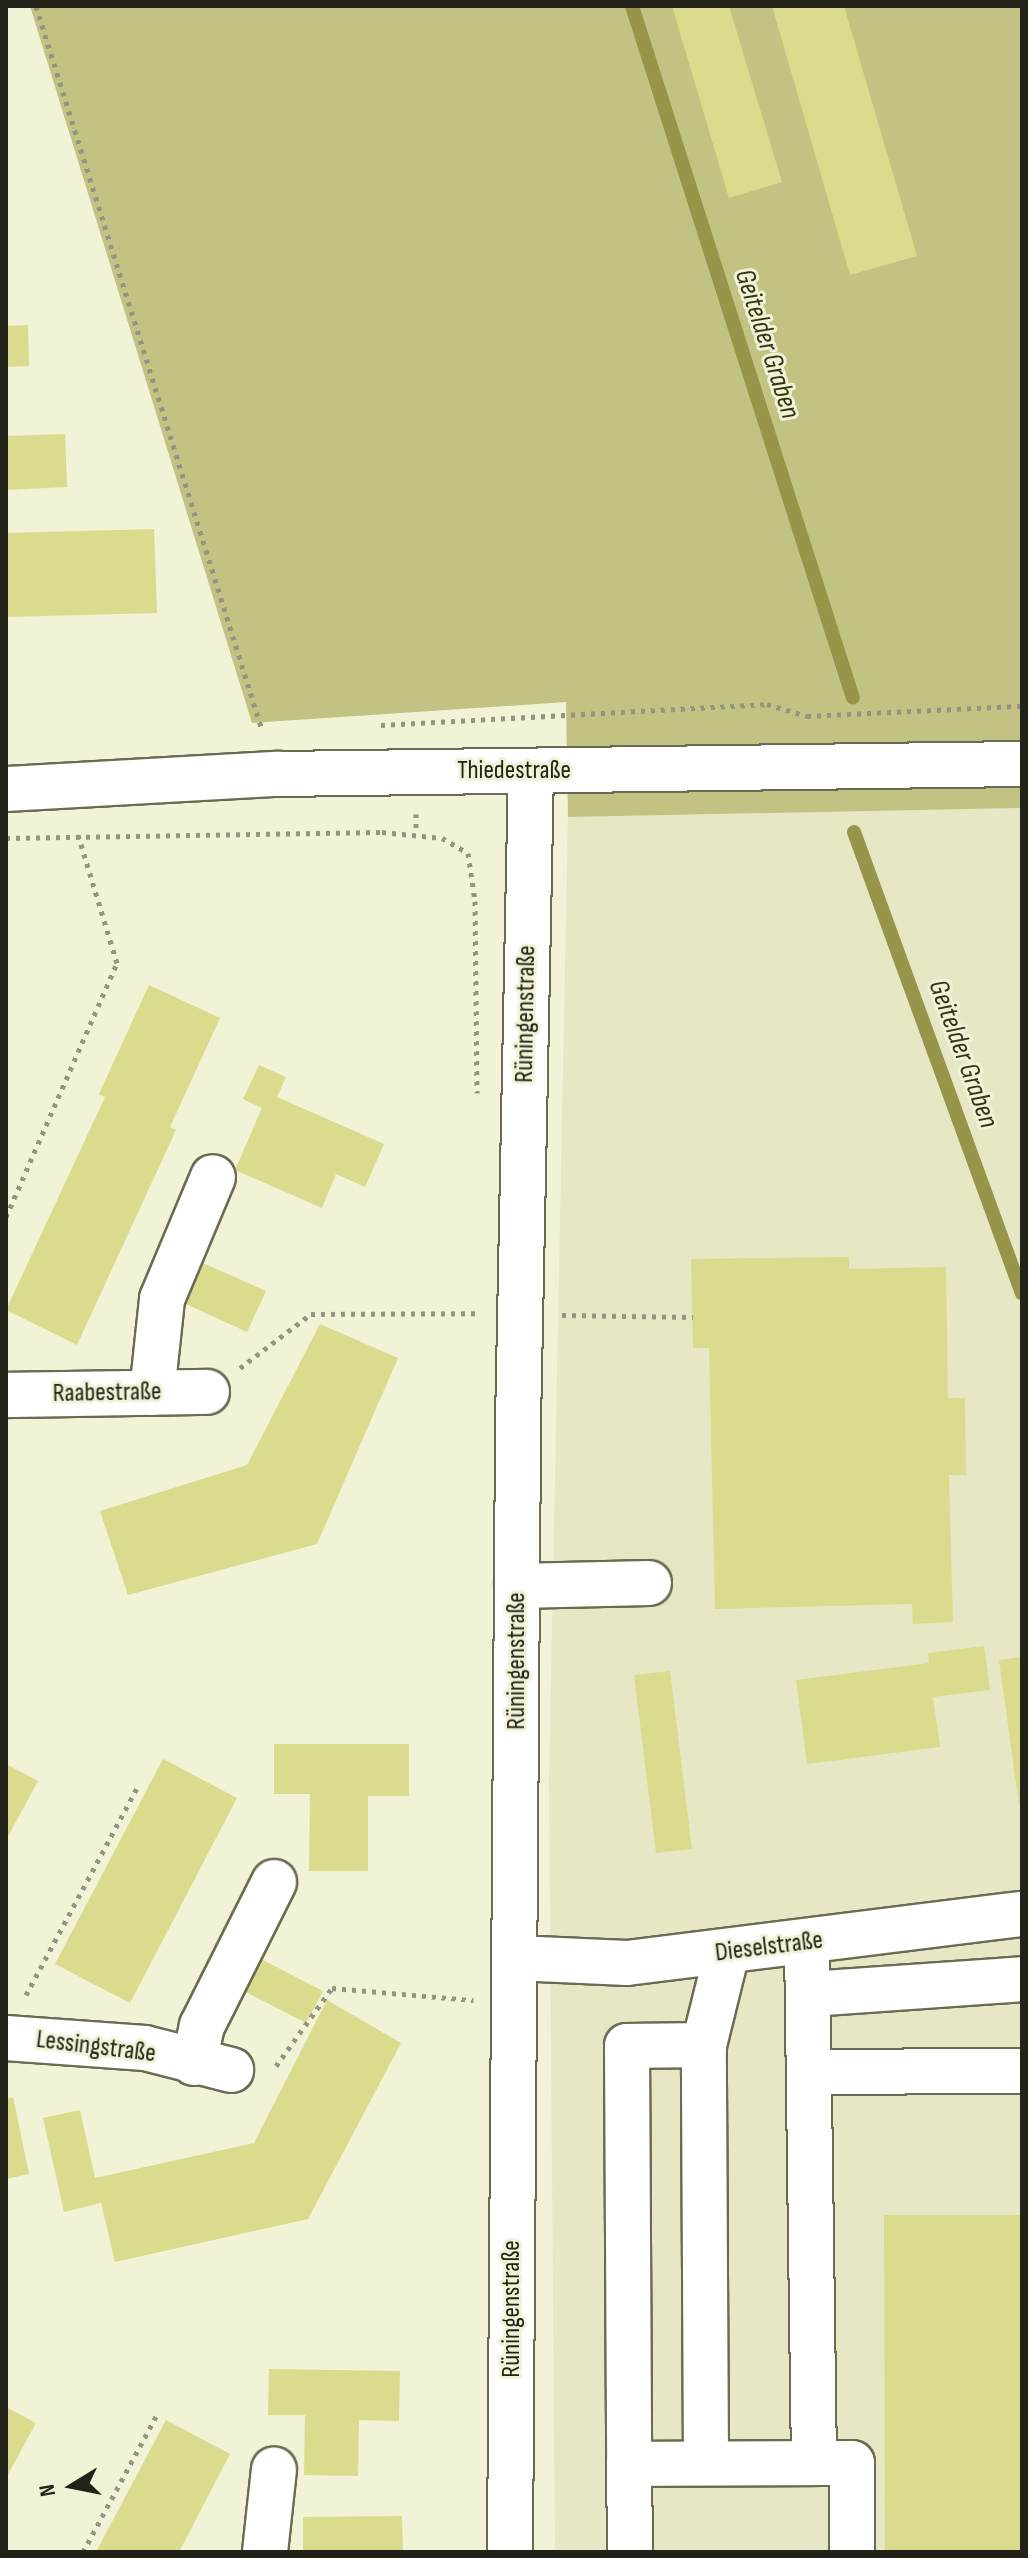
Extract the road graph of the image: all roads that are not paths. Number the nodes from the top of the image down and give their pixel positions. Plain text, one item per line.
1 (1022, 764) edge
2 (531, 771) junction
3 (6, 789) edge
4 (213, 1177) dead end
5 (207, 1392) road end
6 (152, 1393) junction
7 (6, 1395) edge
8 (649, 1583) dead end
9 (517, 1586) junction
10 (274, 1882) dead end
11 (1022, 1914) edge
12 (807, 1942) junction
13 (727, 1952) junction
14 (515, 1958) junction
15 (1022, 1979) edge
16 (810, 1994) junction
17 (10, 2038) edge
18 (704, 2045) junction
19 (1022, 2071) edge
20 (811, 2072) junction
21 (706, 2463) junction
22 (814, 2463) junction
23 (629, 2464) junction
24 (274, 2469) dead end
25 (265, 2552) edge
26 (510, 2552) edge
27 (630, 2552) edge
28 (852, 2552) edge

1 - 2 street, Thiedestraße
2 - 3 street, Thiedestraße
2 - 9 street, Rüningenstraße
4 - 6 street
5 - 6 street, Raabestraße
6 - 7 street, Raabestraße
8 - 9 street
9 - 14 street, Rüningenstraße
10 - 17 street, Lessingstraße
11 - 12 street, Dieselstraße
12 - 13 street, Dieselstraße
12 - 16 street
13 - 14 street, Dieselstraße
13 - 18 street
14 - 26 street, Rüningenstraße
15 - 16 street
16 - 20 street
18 - 21 street
18 - 23 street
19 - 20 street
20 - 22 street
21 - 22 street
21 - 23 street
22 - 28 street
23 - 27 street
24 - 25 street

